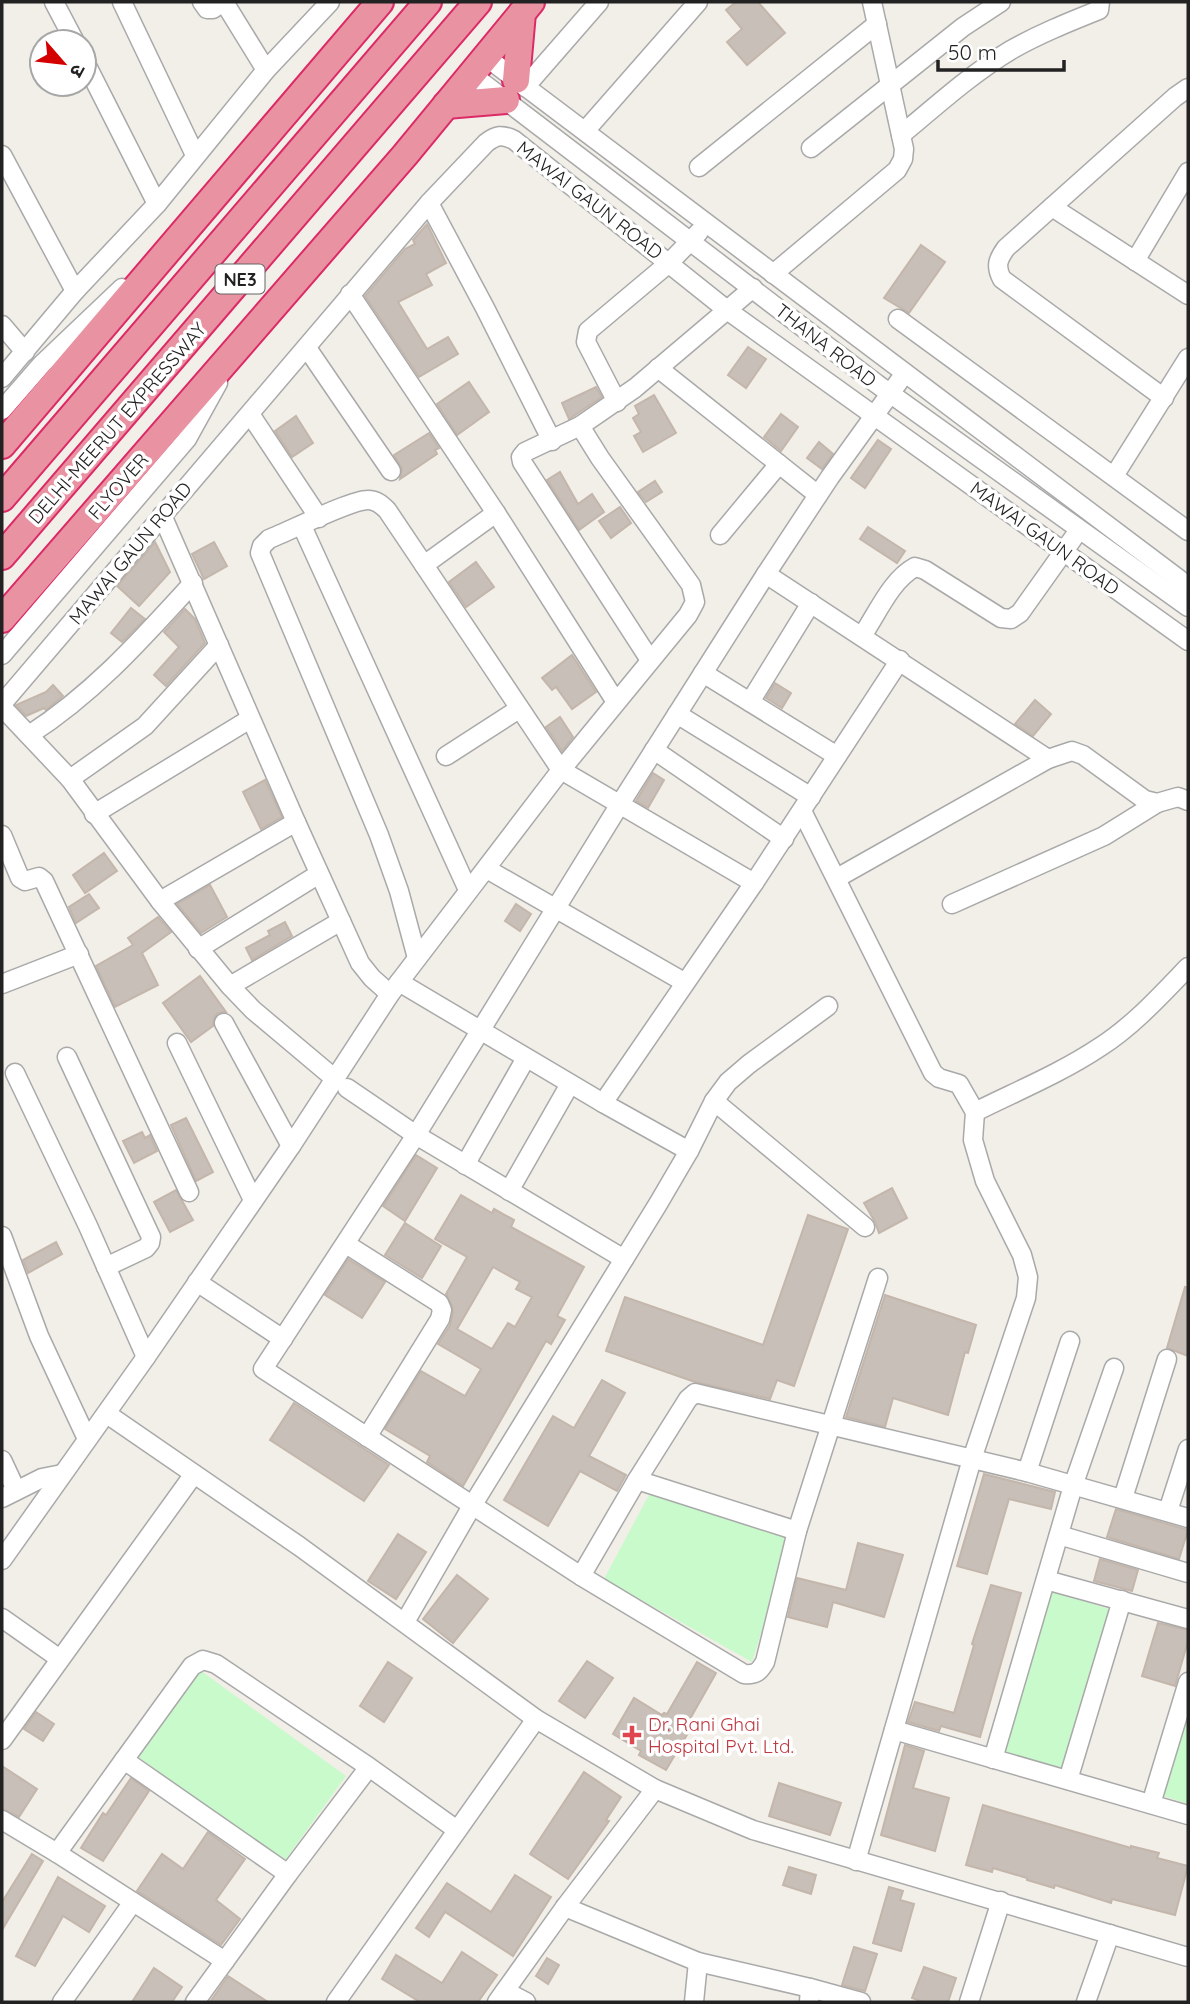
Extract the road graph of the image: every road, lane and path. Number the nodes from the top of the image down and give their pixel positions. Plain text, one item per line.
1 (54, 2) edge
2 (122, 2) edge
3 (202, 2) edge
4 (224, 2) edge
5 (330, 2) edge
6 (380, 2) edge
7 (478, 2) edge
8 (599, 2) edge
9 (698, 2) edge
10 (873, 2) edge
11 (1001, 2) edge
12 (1100, 2) edge
13 (425, 5) edge
14 (526, 7) edge
15 (877, 24) junction
16 (68, 28) edge
17 (479, 65) junction
18 (266, 70) junction
19 (889, 84) junction
20 (98, 88) edge
21 (1188, 88) edge
22 (516, 89) junction
23 (446, 105) junction
24 (585, 131) junction
25 (901, 135) junction
26 (811, 148) dead end
27 (2, 155) edge
28 (195, 155) junction
29 (699, 167) dead end
30 (1188, 172) edge
31 (429, 203) junction
32 (157, 204) junction
33 (1052, 206) junction
34 (705, 223) junction
35 (189, 225) junction
36 (692, 242) junction
37 (1135, 261) junction
38 (669, 263) junction
39 (773, 274) junction
40 (753, 288) junction
41 (75, 291) junction
42 (350, 294) junction
43 (1188, 295) edge
44 (727, 310) junction
45 (898, 318) dead end
46 (2, 325) edge
47 (307, 348) junction
48 (235, 351) junction
49 (24, 352) junction
50 (1188, 358) edge
51 (658, 368) junction
52 (905, 373) junction
53 (2, 378) edge
54 (890, 394) junction
55 (1164, 398) junction
56 (617, 402) junction
57 (2, 410) edge
58 (250, 414) junction
59 (875, 415) junction
60 (580, 426) junction
61 (552, 441) junction
62 (2, 444) edge
63 (779, 464) junction
64 (391, 471) dead end
65 (1114, 476) junction
66 (818, 495) junction
67 (2, 498) edge
68 (496, 513) junction
69 (162, 515) junction
70 (319, 518) junction
71 (302, 526) junction
72 (1079, 530) junction
73 (1188, 531) edge
74 (720, 535) dead end
75 (1063, 552) junction
76 (2, 556) edge
77 (424, 565) junction
78 (766, 574) junction
79 (192, 583) junction
80 (1188, 586) edge
81 (811, 603) junction
82 (1188, 607) edge
83 (2, 619) edge
84 (862, 636) junction
85 (1188, 641) edge
86 (219, 645) junction
87 (2, 655) edge
88 (650, 660) junction
89 (900, 660) junction
90 (703, 673) junction
91 (616, 702) junction
92 (750, 702) junction
93 (2, 705) edge
94 (519, 709) junction
95 (677, 714) junction
96 (250, 719) junction
97 (29, 736) junction
98 (654, 750) junction
99 (446, 756) dead end
100 (838, 756) junction
101 (1048, 760) junction
102 (561, 770) junction
103 (70, 779) junction
104 (1188, 802) edge
105 (1157, 803) junction
106 (620, 804) junction
107 (807, 804) junction
108 (94, 814) junction
109 (296, 822) junction
110 (2, 835) edge
111 (784, 839) junction
112 (492, 872) dead end
113 (319, 874) junction
114 (837, 878) junction
115 (754, 883) junction
116 (468, 890) junction
117 (160, 901) junction
118 (952, 904) dead end
119 (556, 910) junction
120 (341, 920) junction
121 (198, 949) junction
122 (79, 954) junction
123 (417, 958) junction
124 (1188, 967) edge
125 (684, 982) junction
126 (2, 984) edge
127 (230, 986) junction
128 (394, 988) junction
129 (828, 1006) dead end
130 (224, 1023) dead end
131 (481, 1032) junction
132 (177, 1043) dead end
133 (67, 1057) dead end
134 (526, 1058) junction
135 (15, 1073) dead end
136 (341, 1083) junction
137 (570, 1084) junction
138 (714, 1101) junction
139 (603, 1103) junction
140 (975, 1112) junction
141 (416, 1135) junction
142 (291, 1146) junction
143 (689, 1151) junction
144 (465, 1165) junction
145 (509, 1191) junction
146 (189, 1192) dead end
147 (253, 1199) junction
148 (865, 1227) dead end
149 (2, 1236) edge
150 (346, 1244) junction
151 (624, 1259) junction
152 (106, 1267) junction
153 (878, 1278) dead end
154 (197, 1282) junction
155 (283, 1339) junction
156 (1070, 1341) dead end
157 (146, 1357) junction
158 (1167, 1359) dead end
159 (1114, 1368) dead end
160 (107, 1414) junction
161 (832, 1426) junction
162 (366, 1437) junction
163 (87, 1439) junction
164 (1188, 1449) edge
165 (972, 1458) junction
166 (2, 1460) edge
167 (1027, 1472) junction
168 (62, 1474) junction
169 (194, 1474) junction
170 (636, 1480) junction
171 (1073, 1486) junction
172 (9, 1494) edge
173 (1123, 1498) junction
174 (472, 1506) junction
175 (1168, 1511) junction
176 (1188, 1518) edge
177 (797, 1531) junction
178 (1059, 1535) junction
179 (2, 1560) edge
180 (1188, 1573) edge
181 (581, 1576) junction
182 (1046, 1580) junction
183 (1122, 1600) junction
184 (2, 1618) edge
185 (1188, 1619) edge
186 (405, 1622) junction
187 (60, 1659) junction
188 (1188, 1682) edge
189 (536, 1719) junction
190 (894, 1730) junction
191 (2, 1740) edge
192 (993, 1759) junction
193 (124, 1760) junction
194 (369, 1768) junction
195 (1068, 1780) junction
196 (655, 1789) junction
197 (1151, 1804) junction
198 (1188, 1815) edge
199 (2, 1820) edge
200 (457, 1830) junction
201 (57, 1853) junction
202 (856, 1861) junction
203 (288, 1874) junction
204 (1001, 1901) junction
205 (133, 1902) junction
206 (565, 1907) junction
207 (1110, 1934) junction
208 (1188, 1957) edge
209 (225, 1961) junction
210 (698, 1962) junction
211 (809, 1995) edge
212 (501, 1996) edge
213 (62, 2002) edge
214 (195, 2002) edge
215 (336, 2002) edge
216 (526, 2002) edge
217 (694, 2002) edge
218 (861, 2002) edge
219 (969, 2002) edge
220 (1087, 2002) edge

1 - 16 street
2 - 28 street
3 - 4 street
4 - 18 street
5 - 18 street
6 - 35 highway
7 - 76 highway, DELHI-MEERUT EXPRESSWAY / NE3
8 - 22 street
9 - 24 street
10 - 15 street
11 - 19 street
12 - 25 street
13 - 67 highway, DELHI-MEERUT EXPRESSWAY / NE3
14 - 17 highway, FLYOVER
14 - 22 highway
15 - 19 street
15 - 29 street
17 - 22 street, THANA ROAD
17 - 23 highway, FLYOVER
18 - 28 street
19 - 25 street
19 - 26 street
20 - 32 street
21 - 33 street
22 - 23 highway
22 - 24 street, THANA ROAD
22 - 36 street, THANA ROAD
23 - 48 highway, FLYOVER
24 - 34 street, THANA ROAD
25 - 39 street
27 - 41 street
28 - 32 street
30 - 37 street
31 - 38 street, MAWAI GAUN ROAD
31 - 42 street, MAWAI GAUN ROAD
31 - 61 street
32 - 41 street
33 - 37 street
33 - 55 street
34 - 36 street
34 - 39 street, THANA ROAD
35 - 57 street
35 - 62 highway
36 - 38 street
36 - 40 street, THANA ROAD
37 - 43 street
38 - 44 street, MAWAI GAUN ROAD
38 - 56 street
39 - 52 street, THANA ROAD
40 - 44 street
40 - 54 street, THANA ROAD
41 - 49 street
42 - 47 street, MAWAI GAUN ROAD
42 - 68 street
44 - 51 street
44 - 59 street, MAWAI GAUN ROAD
45 - 65 street
46 - 49 street
47 - 58 street, MAWAI GAUN ROAD
47 - 64 street
48 - 83 highway, FLYOVER
48 - 87 street
49 - 53 street
50 - 55 street
51 - 56 street
51 - 63 street
52 - 54 street
52 - 80 street, THANA ROAD
54 - 59 street
54 - 72 street, THANA ROAD
55 - 65 street
56 - 60 street
58 - 69 street, MAWAI GAUN ROAD
58 - 70 street
59 - 66 street
59 - 75 street, MAWAI GAUN ROAD
60 - 61 street
60 - 88 street
61 - 88 street
63 - 66 street
63 - 74 street
65 - 73 street
66 - 78 street
68 - 77 street
68 - 91 street
69 - 79 street
69 - 93 street, MAWAI GAUN ROAD
70 - 71 street
70 - 77 street
71 - 116 street
71 - 123 street
72 - 75 street
72 - 82 street, THANA ROAD
75 - 84 street
75 - 85 street, MAWAI GAUN ROAD
77 - 94 street
78 - 81 street
78 - 90 street
79 - 86 street
79 - 97 street
81 - 84 street
81 - 92 street
84 - 89 street
86 - 96 street
86 - 103 street
88 - 91 street
89 - 100 street
89 - 101 street
90 - 92 street
90 - 95 street
91 - 102 street
92 - 100 street
93 - 97 street
94 - 99 street
94 - 102 street
95 - 98 street
95 - 107 street
96 - 108 street
96 - 109 street
97 - 103 street
98 - 106 street
98 - 111 street
100 - 107 street
101 - 105 street
101 - 114 street
102 - 106 street
102 - 116 street
103 - 108 street
104 - 105 street
105 - 118 street
106 - 115 street
106 - 119 street
107 - 111 street
107 - 114 street
108 - 117 street
109 - 113 street
109 - 117 street
110 - 122 street
111 - 115 street
112 - 119 street
113 - 120 street
113 - 121 street
114 - 140 street
115 - 125 street
116 - 123 street
117 - 121 street
119 - 125 street
119 - 131 street
120 - 127 street
120 - 128 street
121 - 127 street
122 - 126 street
122 - 146 street
123 - 128 street
124 - 140 street
125 - 139 street
127 - 136 street
128 - 131 street
128 - 136 street
129 - 138 street
130 - 142 street
131 - 134 street
131 - 141 street
132 - 147 street
133 - 152 street
134 - 137 street
134 - 144 street
135 - 152 street
136 - 141 street
136 - 142 street
137 - 139 street
137 - 145 street
138 - 143 street
138 - 148 street
139 - 143 street
140 - 165 street
141 - 144 street
141 - 150 street
142 - 147 street
143 - 151 street
144 - 145 street
145 - 151 street
147 - 154 street
149 - 163 street
150 - 155 street
150 - 162 street
151 - 174 street
152 - 157 street
153 - 161 street
154 - 155 street
154 - 157 street
155 - 162 street
156 - 167 street
157 - 160 street
158 - 173 street
159 - 171 street
160 - 163 street
160 - 169 street
161 - 165 street
161 - 170 street
161 - 177 street
162 - 174 street
163 - 168 street
164 - 175 street
165 - 167 street
165 - 190 street
166 - 172 street
167 - 171 street
168 - 172 street
168 - 179 street
169 - 186 street
169 - 187 street
170 - 177 street
170 - 181 street
171 - 173 street
171 - 178 street
173 - 175 street
174 - 181 street
174 - 186 street
175 - 176 street
177 - 181 street
178 - 180 street
178 - 182 street
182 - 183 street
182 - 192 street
183 - 185 street
183 - 195 street
184 - 187 street
186 - 189 street
187 - 191 street
188 - 197 street
189 - 196 street
189 - 200 street
190 - 192 street
190 - 202 street
192 - 195 street
193 - 194 street
193 - 201 street
193 - 203 street
194 - 200 street
194 - 203 street
195 - 197 street
196 - 202 street
196 - 206 street
197 - 198 street
199 - 201 street
200 - 215 street
201 - 205 street
202 - 204 street
203 - 209 street
204 - 207 street
204 - 219 street
205 - 209 street
205 - 213 street
206 - 210 street
206 - 212 street
207 - 208 street
207 - 220 street
209 - 214 street
210 - 211 street
210 - 217 street
211 - 218 street
212 - 216 street

